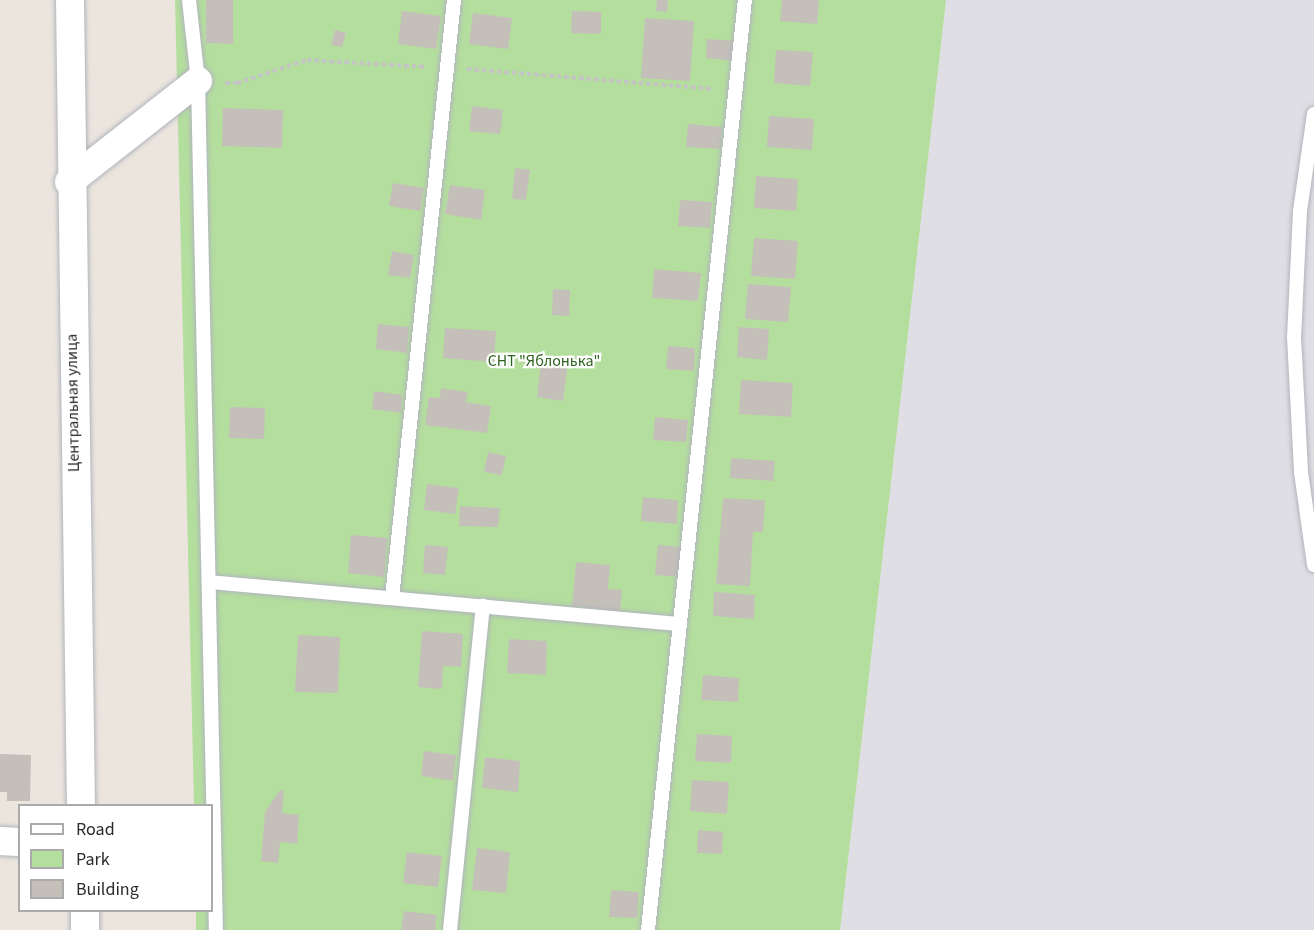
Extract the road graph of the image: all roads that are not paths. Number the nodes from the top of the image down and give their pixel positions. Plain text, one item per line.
1 (70, 0) edge
2 (189, 0) edge
3 (454, 0) edge
4 (745, 0) edge
5 (198, 81) junction
6 (1314, 114) edge
7 (69, 182) junction
8 (1314, 565) edge
9 (209, 582) junction
10 (392, 598) junction
11 (483, 606) junction
12 (680, 624) junction
13 (81, 804) edge
14 (0, 841) edge
15 (18, 842) edge
16 (85, 912) edge
17 (85, 930) edge
18 (216, 930) edge
19 (450, 930) edge
20 (648, 930) edge

1 - 7 street, Центральная улица
2 - 5 lane
3 - 10 lane
4 - 12 lane
5 - 7 street
5 - 9 lane
6 - 8 lane
7 - 13 street, Центральная улица
9 - 10 lane
9 - 18 lane
10 - 11 lane
11 - 12 lane
11 - 19 lane
12 - 20 lane
14 - 15 street
16 - 17 street

